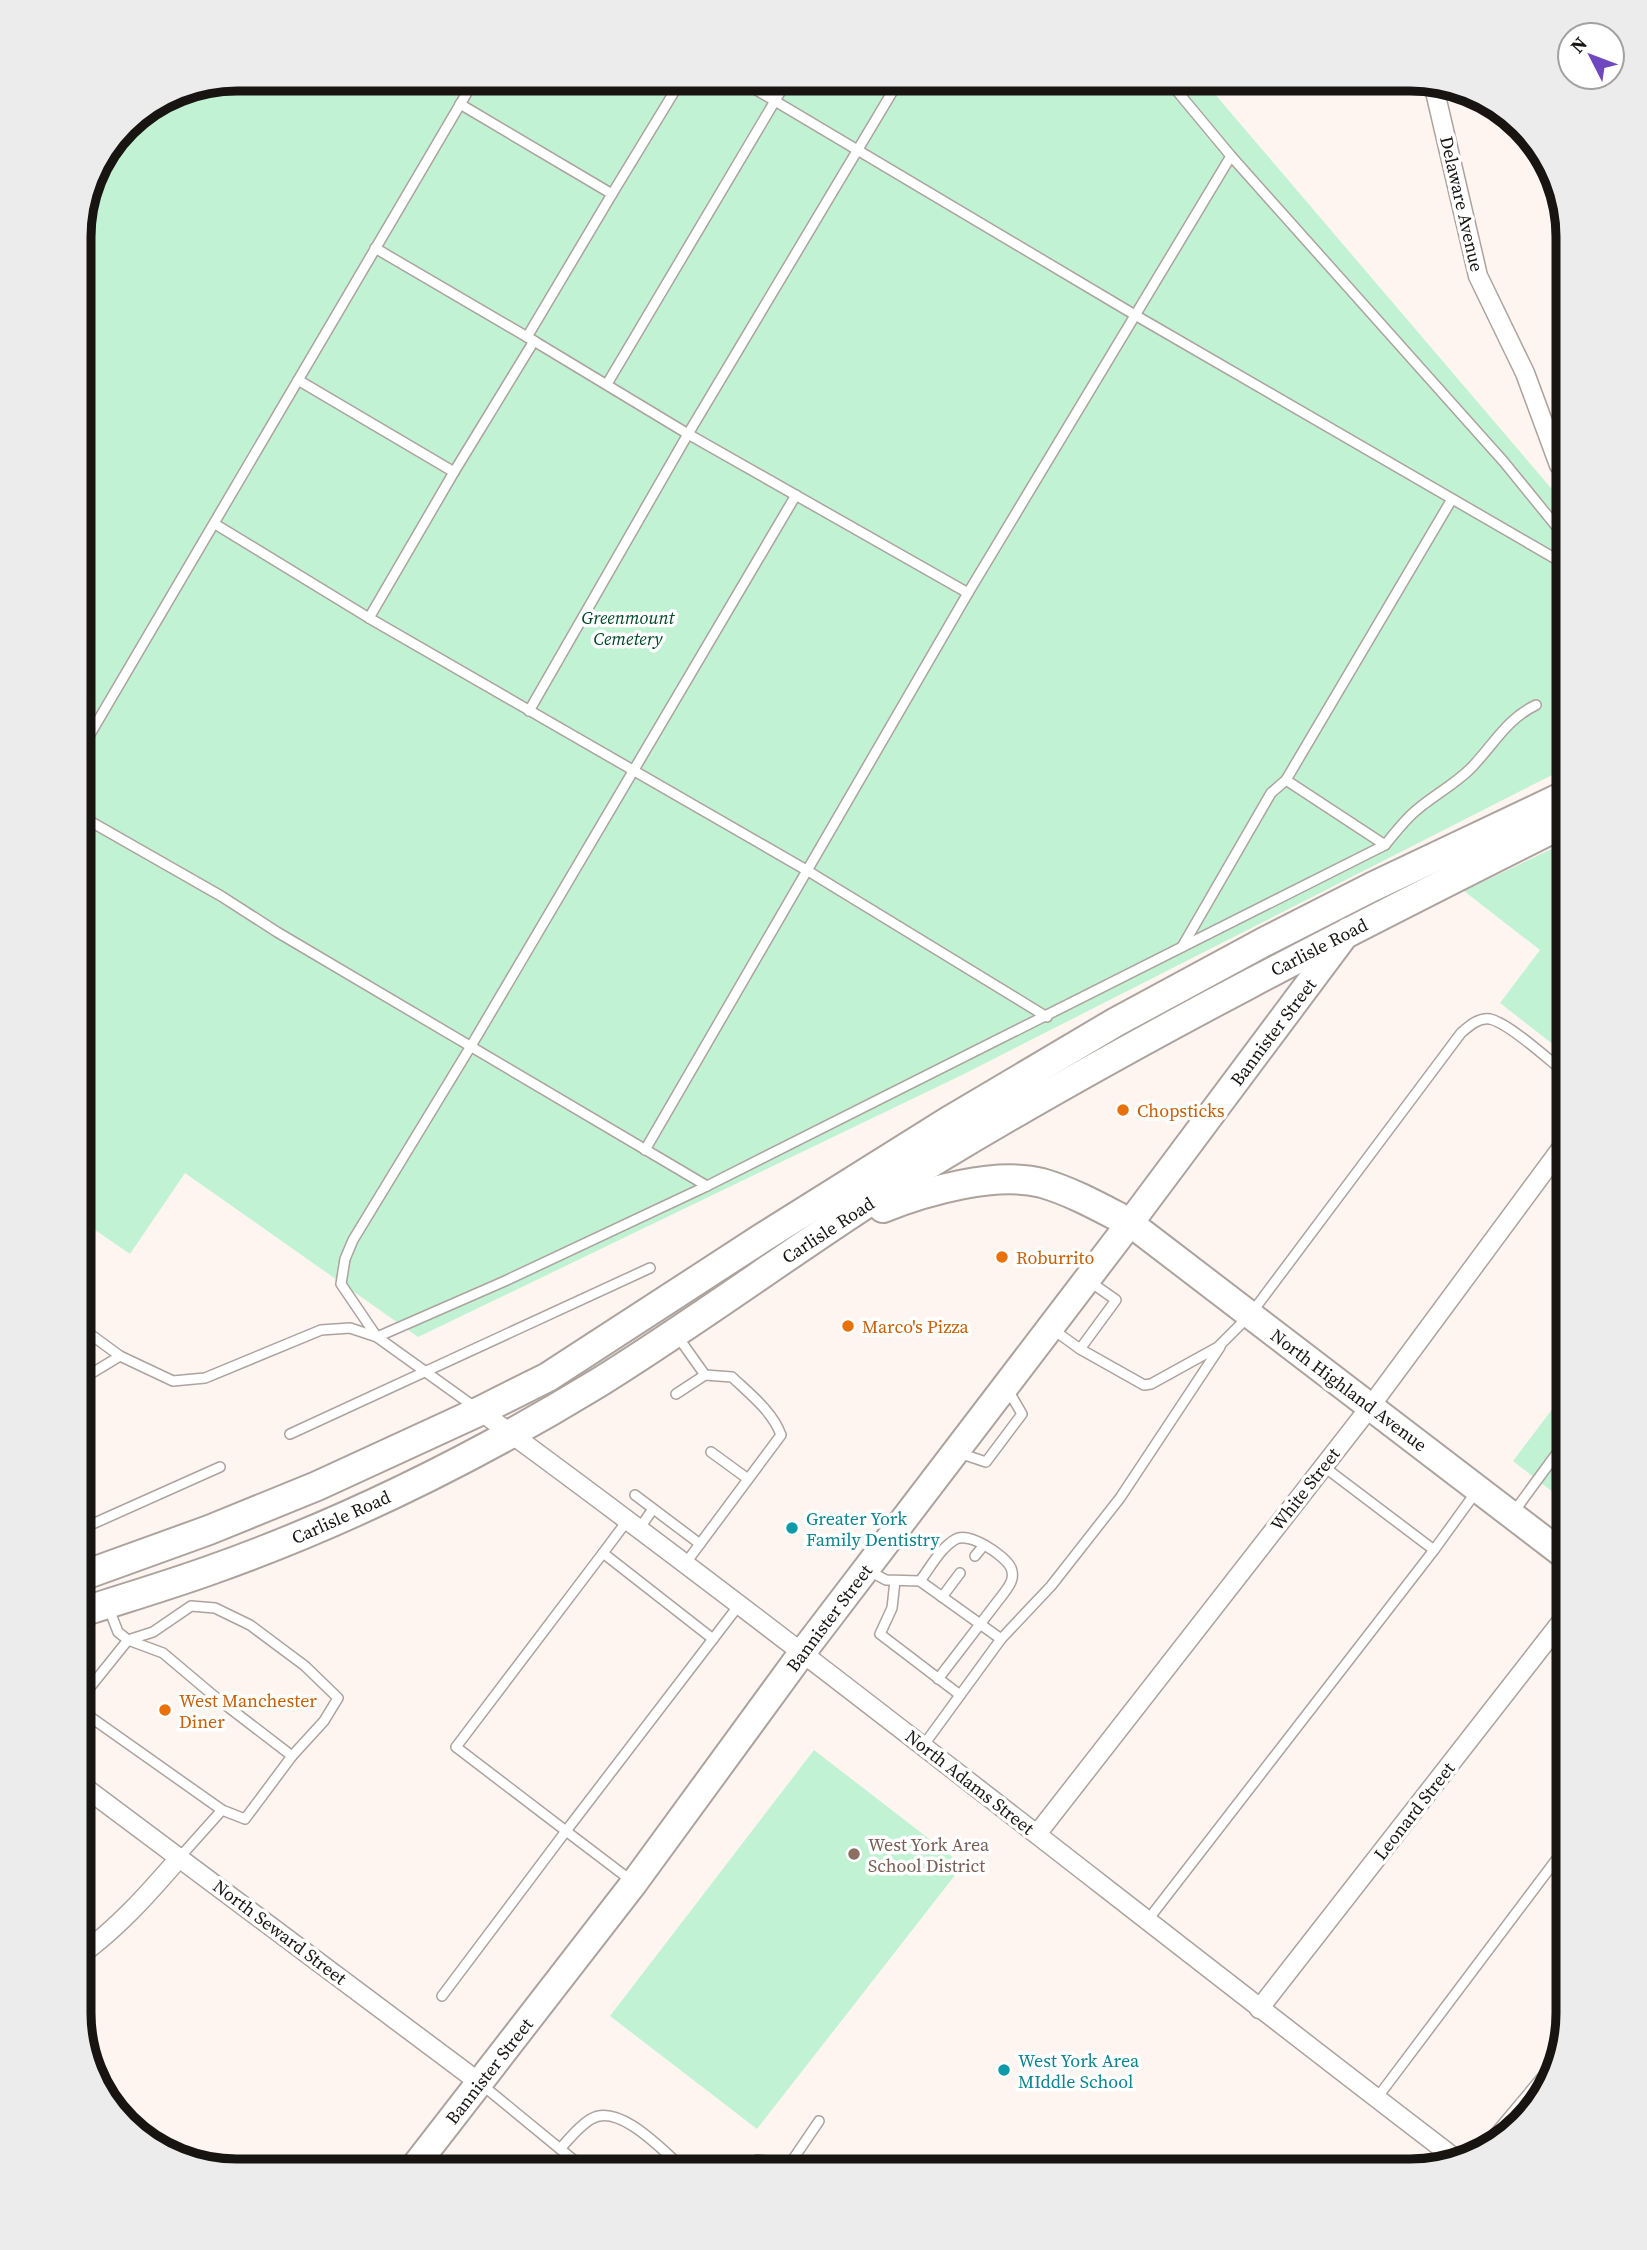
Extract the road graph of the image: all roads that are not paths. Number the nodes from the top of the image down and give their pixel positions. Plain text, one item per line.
1 (468, 91) edge
2 (675, 91) edge
3 (758, 91) edge
4 (781, 91) edge
5 (893, 91) edge
6 (1177, 91) edge
7 (1435, 94) edge
8 (775, 101) junction
9 (460, 104) junction
10 (858, 149) junction
11 (1231, 156) junction
12 (612, 194) junction
13 (375, 248) junction
14 (1135, 316) junction
15 (531, 339) junction
16 (298, 380) junction
17 (607, 384) junction
18 (688, 433) junction
19 (1556, 457) edge
20 (454, 472) junction
21 (796, 495) junction
22 (1452, 499) junction
23 (215, 524) junction
24 (1556, 526) edge
25 (1556, 559) edge
26 (968, 593) junction
27 (369, 618) junction
28 (1536, 705) dead end
29 (529, 711) junction
30 (91, 733) edge
31 (634, 772) junction
32 (1286, 780) junction
33 (1556, 800) edge
34 (91, 822) edge
35 (1556, 827) edge
36 (1496, 829) junction
37 (1385, 845) junction
38 (808, 871) junction
39 (1348, 932) junction
40 (1181, 949) junction
41 (1047, 1017) junction
42 (471, 1046) junction
43 (1556, 1066) edge
44 (645, 1150) junction
45 (1556, 1155) edge
46 (707, 1186) junction
47 (1130, 1223) junction
48 (831, 1228) junction
49 (650, 1268) dead end
50 (1087, 1279) junction
51 (1250, 1315) junction
52 (1050, 1327) junction
53 (675, 1333) junction
54 (91, 1335) edge
55 (377, 1337) junction
56 (1223, 1344) junction
57 (1080, 1349) junction
58 (120, 1356) junction
59 (425, 1371) junction
60 (91, 1374) edge
61 (705, 1375) junction
62 (676, 1394) dead end
63 (1370, 1407) junction
64 (480, 1411) junction
65 (511, 1433) junction
66 (289, 1434) dead end
67 (712, 1452) dead end
68 (1556, 1454) edge
69 (1323, 1466) junction
70 (220, 1467) dead end
71 (748, 1479) junction
72 (1479, 1488) junction
73 (635, 1495) dead end
74 (653, 1509) junction
75 (1512, 1514) junction
76 (91, 1525) edge
77 (633, 1525) junction
78 (700, 1544) junction
79 (984, 1545) junction
80 (1556, 1549) edge
81 (1434, 1550) junction
82 (603, 1553) junction
83 (975, 1556) dead end
84 (685, 1564) junction
85 (866, 1569) junction
86 (91, 1573) edge
87 (960, 1573) dead end
88 (895, 1581) junction
89 (920, 1581) junction
90 (942, 1597) junction
91 (107, 1604) junction
92 (739, 1605) junction
93 (91, 1609) edge
94 (980, 1624) junction
95 (1556, 1628) edge
96 (713, 1639) junction
97 (1001, 1639) junction
98 (128, 1640) junction
99 (802, 1653) junction
100 (938, 1679) junction
101 (91, 1686) edge
102 (960, 1695) junction
103 (91, 1717) edge
104 (923, 1746) junction
105 (292, 1756) junction
106 (91, 1792) edge
107 (222, 1810) junction
108 (566, 1831) junction
109 (1037, 1834) junction
110 (180, 1857) junction
111 (1556, 1860) edge
112 (634, 1883) junction
113 (1147, 1921) junction
114 (91, 1947) edge
115 (442, 1996) dead end
116 (1259, 2009) junction
117 (480, 2083) junction
118 (1377, 2098) junction
119 (819, 2122) dead end
120 (560, 2149) junction
121 (1449, 2153) edge
122 (420, 2159) edge
123 (572, 2159) edge
124 (672, 2159) edge
125 (792, 2159) edge

1 - 9 lane
2 - 12 lane
3 - 8 lane
4 - 8 lane
5 - 10 lane
6 - 11 lane
7 - 19 street, Delaware Avenue
8 - 10 lane
8 - 17 lane
9 - 12 lane
9 - 13 lane
10 - 14 lane
10 - 18 lane
11 - 14 lane
11 - 24 lane
12 - 15 lane
13 - 15 lane
13 - 16 lane
14 - 22 lane
14 - 26 lane
15 - 17 lane
15 - 20 lane
16 - 20 lane
16 - 23 lane
17 - 18 lane
18 - 21 lane
18 - 29 lane
20 - 27 lane
21 - 26 lane
21 - 31 lane
22 - 25 lane
22 - 32 lane
23 - 27 lane
23 - 30 lane
26 - 38 lane
27 - 29 lane
28 - 37 lane
29 - 31 lane
31 - 38 lane
31 - 42 lane
32 - 37 lane
32 - 40 lane
33 - 36 main road, Carlisle Road
34 - 42 lane
35 - 39 main road, Carlisle Road
36 - 39 main road
36 - 64 main road, Carlisle Road
37 - 40 lane
38 - 41 lane
38 - 44 lane
39 - 47 street, Bannister Street
39 - 48 main road, Carlisle Road
40 - 41 lane
41 - 46 lane
42 - 44 lane
42 - 55 lane
43 - 51 lane
44 - 46 lane
45 - 63 street, White Street
46 - 55 lane
47 - 48 main road
47 - 50 street, Bannister Street
47 - 51 street, North Highland Avenue
48 - 53 main road, Carlisle Road
49 - 59 lane
50 - 52 street, Bannister Street
50 - 57 lane
51 - 56 lane
51 - 63 street, North Highland Avenue
52 - 57 lane
52 - 85 street, Bannister Street
53 - 61 lane
53 - 65 main road, Carlisle Road
54 - 58 lane
55 - 58 lane
55 - 59 lane
56 - 57 lane
56 - 97 lane
58 - 60 lane
59 - 64 lane
59 - 66 lane
61 - 62 lane
61 - 71 lane
63 - 69 street, White Street
63 - 72 street, North Highland Avenue
64 - 65 street, North Adams Street
64 - 86 main road, Carlisle Road
65 - 77 street, North Adams Street
65 - 91 main road, Carlisle Road
67 - 71 lane
68 - 75 lane
69 - 81 lane
69 - 109 street, White Street
70 - 76 lane
71 - 78 lane
72 - 75 street, North Highland Avenue
72 - 81 lane
73 - 74 lane
74 - 77 lane
74 - 78 lane
75 - 80 street, North Highland Avenue
77 - 82 lane
77 - 84 street, North Adams Street
78 - 84 lane
79 - 83 lane
79 - 89 lane
79 - 94 lane
81 - 113 lane
82 - 96 lane
82 - 108 lane
84 - 92 street, North Adams Street
85 - 88 lane
85 - 99 street, Bannister Street
87 - 90 lane
88 - 89 lane
88 - 100 lane
89 - 90 lane
90 - 94 lane
91 - 93 main road, Carlisle Road
91 - 98 lane
92 - 96 lane
92 - 99 street, North Adams Street
94 - 97 lane
94 - 100 lane
95 - 116 street, Leonard Street
96 - 108 lane
97 - 102 lane
98 - 101 lane
98 - 105 lane
98 - 105 lane
99 - 104 street, North Adams Street
99 - 112 street, Bannister Street
100 - 102 lane
102 - 104 lane
103 - 107 lane
104 - 109 street, North Adams Street
105 - 107 lane
106 - 110 street, North Seward Street
107 - 110 lane
108 - 112 lane
108 - 115 lane
109 - 113 street, North Adams Street
110 - 114 street
110 - 117 street, North Seward Street
111 - 118 lane
112 - 117 street, Bannister Street
113 - 116 street, North Adams Street
116 - 118 street, North Adams Street
117 - 120 lane
117 - 122 street, Bannister Street
118 - 121 street, North Adams Street
119 - 125 lane
120 - 123 lane
120 - 124 lane

